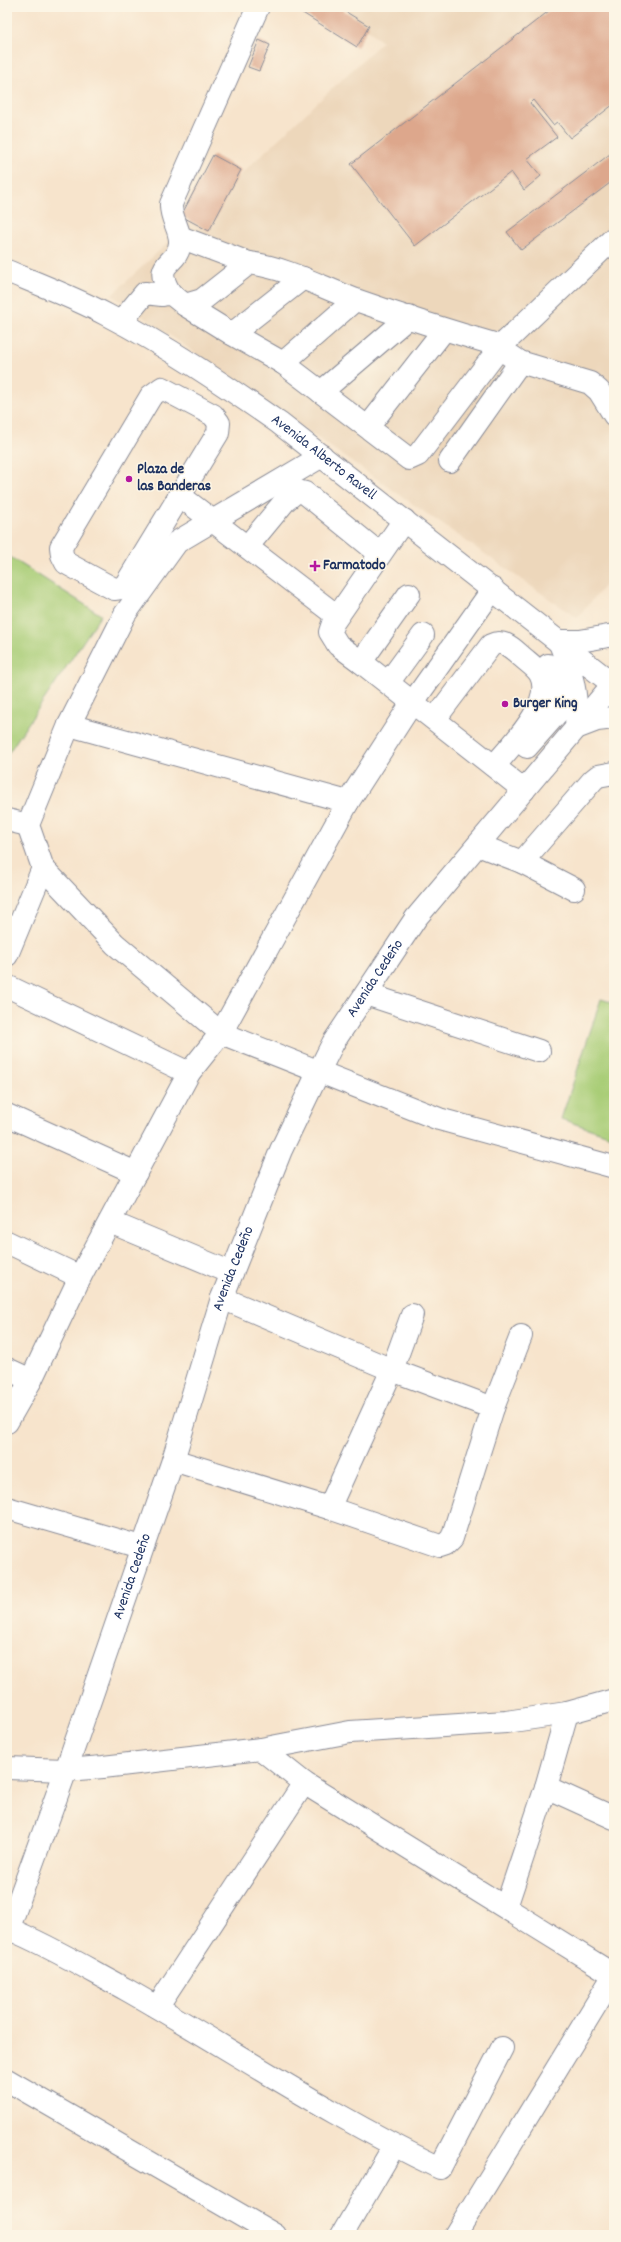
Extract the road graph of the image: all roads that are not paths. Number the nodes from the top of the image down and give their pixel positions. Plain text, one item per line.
1 (258, 7) edge
2 (180, 237) junction
3 (614, 238) edge
4 (249, 263) junction
5 (7, 271) edge
6 (303, 278) junction
7 (177, 299) junction
8 (355, 300) junction
9 (409, 317) junction
10 (121, 322) junction
11 (444, 330) junction
12 (232, 334) junction
13 (501, 346) junction
14 (283, 362) junction
15 (520, 362) junction
16 (321, 392) junction
17 (614, 415) edge
18 (368, 427) junction
19 (322, 456) junction
20 (450, 461) dead end
21 (179, 495) junction
22 (404, 520) junction
23 (213, 521) junction
24 (247, 547) junction
25 (380, 554) junction
26 (493, 589) junction
27 (409, 594) dead end
28 (337, 616) junction
29 (423, 635) dead end
30 (614, 635) edge
31 (559, 641) junction
32 (361, 662) junction
33 (547, 663) dead end
34 (388, 683) junction
35 (614, 683) edge
36 (413, 702) junction
37 (614, 718) edge
38 (435, 719) junction
39 (69, 725) junction
40 (576, 728) junction
41 (499, 770) junction
42 (614, 772) edge
43 (524, 790) junction
44 (348, 802) junction
45 (17, 823) edge
46 (478, 845) junction
47 (522, 862) junction
48 (43, 868) junction
49 (574, 889) dead end
50 (7, 955) edge
51 (7, 986) edge
52 (366, 994) junction
53 (221, 1033) junction
54 (539, 1051) dead end
55 (319, 1071) junction
56 (189, 1073) junction
57 (7, 1116) edge
58 (614, 1167) edge
59 (136, 1173) junction
60 (110, 1222) junction
61 (7, 1242) edge
62 (232, 1272) junction
63 (80, 1277) junction
64 (222, 1298) junction
65 (412, 1315) dead end
66 (521, 1336) dead end
67 (7, 1369) edge
68 (392, 1370) junction
69 (31, 1380) junction
70 (493, 1408) junction
71 (7, 1422) edge
72 (173, 1460) junction
73 (7, 1508) edge
74 (329, 1508) junction
75 (141, 1547) junction
76 (614, 1700) edge
77 (567, 1713) junction
78 (261, 1748) junction
79 (7, 1768) edge
80 (66, 1770) junction
81 (304, 1783) junction
82 (546, 1787) junction
83 (614, 1818) edge
84 (506, 1907) junction
85 (8, 1932) edge
86 (614, 1975) edge
87 (157, 2007) junction
88 (502, 2048) dead end
89 (7, 2080) edge
90 (394, 2146) junction
91 (275, 2235) edge
92 (342, 2235) edge
93 (454, 2235) edge

1 - 2 street
2 - 4 street
2 - 7 street
3 - 13 street
4 - 6 street
4 - 7 street
5 - 10 street, Avenida Alberto Ravell
6 - 8 street
6 - 12 street
7 - 10 street
7 - 12 street
8 - 9 street
8 - 14 street
9 - 11 street
9 - 16 street
10 - 19 street, Avenida Alberto Ravell
11 - 13 street
11 - 18 street
12 - 14 street
13 - 15 street
13 - 18 street
14 - 16 street
15 - 17 street
15 - 20 street
16 - 18 street
19 - 22 street, Avenida Alberto Ravell
19 - 23 street
21 - 21 street
21 - 23 street
22 - 25 street
22 - 26 street, Avenida Alberto Ravell
23 - 24 street
23 - 39 street
24 - 25 street
24 - 28 street
25 - 28 street
26 - 31 street, Avenida Alberto Ravell
26 - 36 street
27 - 32 street
28 - 32 street
29 - 34 street
30 - 31 street
31 - 35 street, Avenida Alberto Ravell
31 - 40 street
32 - 34 street
33 - 41 street
34 - 36 street
35 - 40 street, Avenida Cedeño
36 - 38 street
36 - 44 street
37 - 40 street
38 - 41 street
38 - 41 street
39 - 44 street
39 - 45 street
40 - 43 street, Avenida Cedeño
41 - 43 street
42 - 47 street
43 - 46 street, Avenida Cedeño
44 - 53 street
45 - 48 street
46 - 47 street
46 - 52 street, Avenida Cedeño
47 - 49 street
48 - 50 street
48 - 53 street
51 - 56 street
52 - 54 street
52 - 55 street, Avenida Cedeño
53 - 55 street
53 - 56 street
55 - 58 street
55 - 62 street, Avenida Cedeño
56 - 59 street
57 - 59 street
59 - 60 street
60 - 62 street
60 - 63 street
61 - 63 street
62 - 64 street, Avenida Cedeño
63 - 69 street
64 - 68 street
64 - 72 street, Avenida Cedeño
65 - 68 street
66 - 70 street
67 - 69 street
68 - 70 street
68 - 74 street
69 - 71 street
70 - 74 street
72 - 74 street
72 - 75 street, Avenida Cedeño
73 - 75 street
75 - 80 street, Avenida Cedeño
76 - 77 street
77 - 78 street
77 - 82 street
78 - 80 street
78 - 81 street
79 - 80 street
80 - 85 street, Avenida Cedeño
81 - 84 street
81 - 87 street
82 - 83 street
82 - 84 street
84 - 86 street
85 - 87 street
86 - 93 street
87 - 90 street
88 - 90 street
89 - 91 street
90 - 92 street

